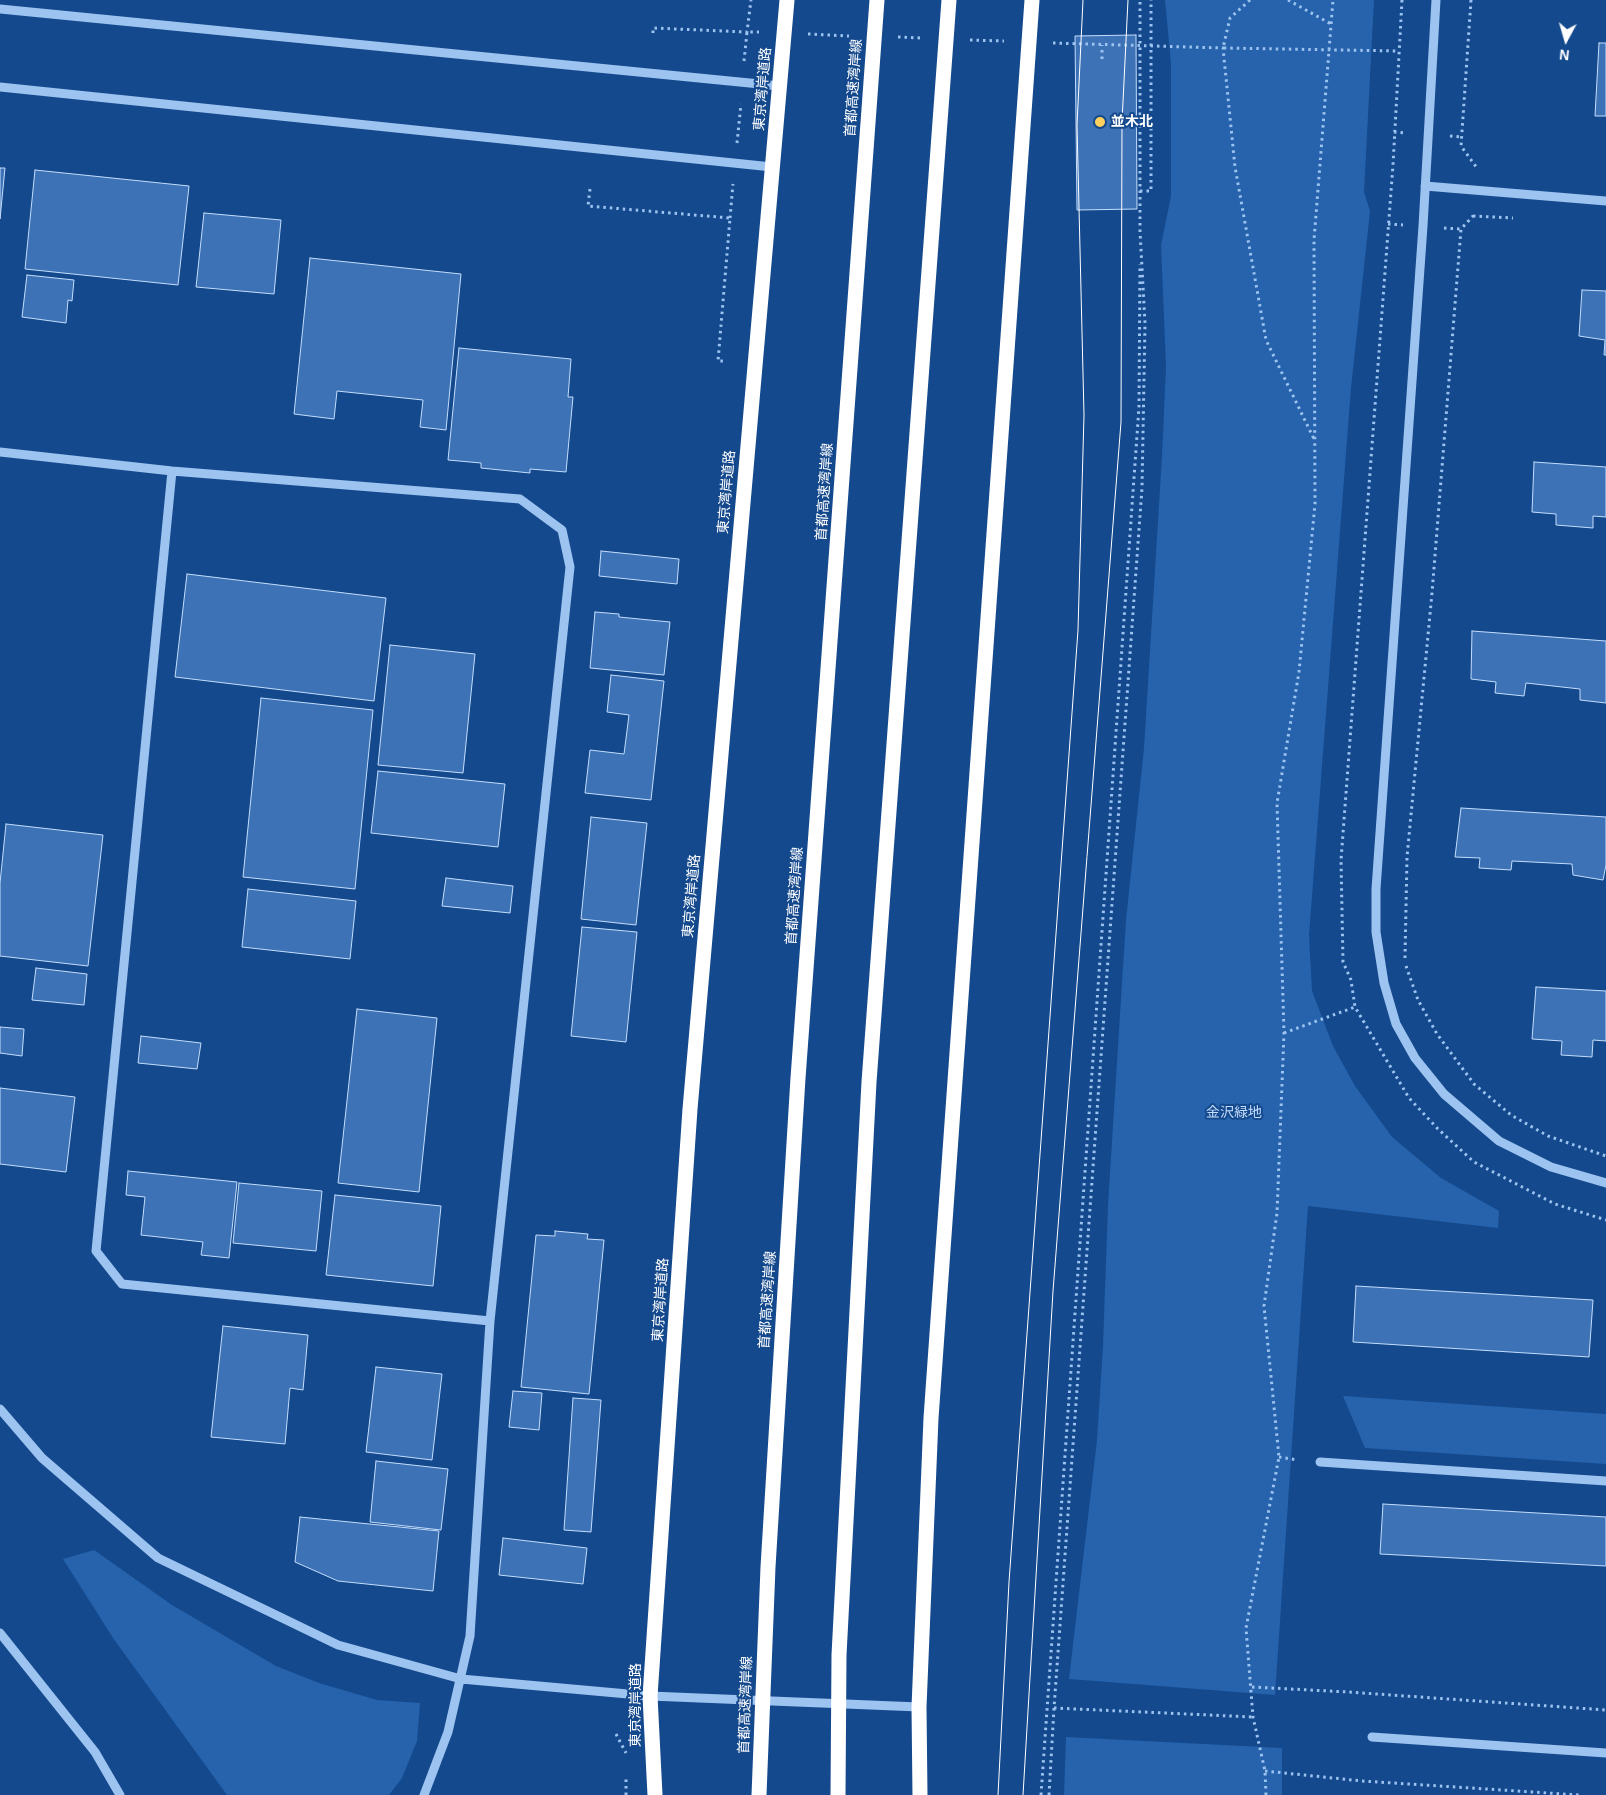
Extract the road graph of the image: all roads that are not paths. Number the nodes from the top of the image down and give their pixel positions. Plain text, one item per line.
1 (787, 0) edge
2 (877, 0) edge
3 (949, 0) edge
4 (1032, 0) edge
5 (1436, 0) edge
6 (0, 9) edge
7 (780, 86) junction
8 (0, 87) edge
9 (772, 167) junction
10 (1425, 186) junction
11 (1606, 201) edge
12 (0, 452) edge
13 (172, 471) junction
14 (1606, 1182) edge
15 (490, 1321) junction
16 (0, 1409) edge
17 (1320, 1462) dead end
18 (1606, 1481) edge
19 (0, 1633) edge
20 (461, 1679) junction
21 (650, 1696) junction
22 (919, 1707) junction
23 (1372, 1737) dead end
24 (1606, 1753) edge
25 (120, 1795) edge
26 (424, 1795) edge
27 (655, 1795) edge
28 (759, 1795) edge
29 (838, 1795) edge
30 (920, 1795) edge

1 - 7 highway, 東京湾岸道路
2 - 28 highway, 首都高速湾岸線
3 - 29 highway
4 - 22 highway
5 - 10 street
6 - 7 street
7 - 9 highway, 東京湾岸道路
8 - 9 street
9 - 21 highway, 東京湾岸道路
10 - 11 street
10 - 14 street
12 - 13 street
13 - 15 street
13 - 15 street
15 - 20 street
16 - 20 street
17 - 18 street
19 - 25 street
20 - 21 street
20 - 26 street
21 - 22 street
21 - 27 highway, 東京湾岸道路
22 - 30 highway
23 - 24 street

